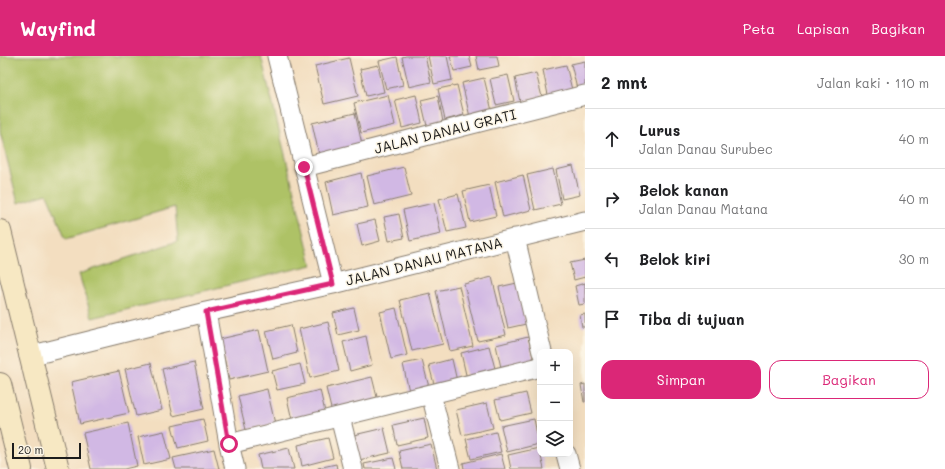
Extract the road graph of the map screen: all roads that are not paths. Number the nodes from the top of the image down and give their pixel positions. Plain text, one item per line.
1 (277, 56) edge
2 (585, 95) edge
3 (304, 167) junction
4 (585, 221) edge
5 (0, 232) edge
6 (515, 238) junction
7 (333, 284) junction
8 (206, 312) junction
9 (541, 349) edge
10 (30, 356) junction
11 (537, 368) edge
12 (0, 384) edge
13 (431, 394) junction
14 (340, 417) junction
15 (229, 444) junction
16 (567, 457) edge
17 (21, 469) edge
18 (58, 469) edge
19 (235, 469) edge
20 (353, 469) edge
21 (450, 469) edge
22 (570, 469) edge

1 - 3 street
2 - 3 street, JALAN DANAU GRATI
3 - 7 street
4 - 6 street, JALAN DANAU MATANA
5 - 10 street
6 - 7 street, JALAN DANAU MATANA
6 - 9 street
7 - 8 street, JALAN DANAU MATANA
8 - 10 street, JALAN DANAU MATANA
8 - 15 street
10 - 18 street
11 - 13 street
12 - 17 street
13 - 14 street
13 - 21 street
14 - 15 street
14 - 20 street
15 - 19 street
16 - 22 street

